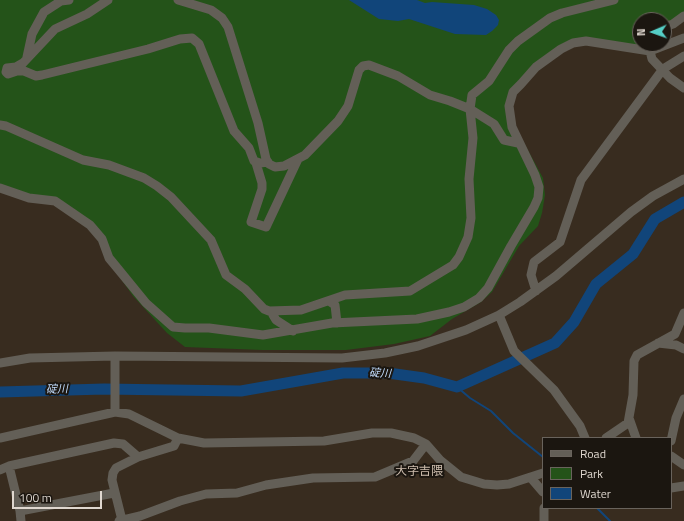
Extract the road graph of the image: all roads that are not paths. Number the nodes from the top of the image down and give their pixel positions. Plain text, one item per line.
1 (69, 0) edge
2 (108, 0) edge
3 (178, 0) edge
4 (614, 0) edge
5 (684, 16) edge
6 (672, 24) edge
7 (684, 38) edge
8 (672, 43) edge
9 (632, 44) edge
10 (650, 52) edge
11 (684, 56) edge
12 (26, 60) junction
13 (663, 70) junction
14 (684, 88) edge
15 (470, 110) junction
16 (0, 125) edge
17 (518, 143) junction
18 (298, 159) junction
19 (268, 162) junction
20 (256, 163) junction
21 (684, 179) edge
22 (0, 188) edge
23 (536, 291) junction
24 (329, 301) junction
25 (276, 311) junction
26 (684, 313) edge
27 (499, 315) junction
28 (338, 323) junction
29 (293, 331) junction
30 (657, 343) junction
31 (684, 349) edge
32 (115, 356) junction
33 (0, 363) edge
34 (684, 402) edge
35 (115, 412) junction
36 (629, 418) junction
37 (585, 437) edge
38 (608, 437) edge
39 (636, 437) edge
40 (672, 437) edge
41 (0, 438) edge
42 (178, 438) junction
43 (426, 444) junction
44 (138, 457) junction
45 (672, 457) edge
46 (684, 465) edge
47 (9, 466) junction
48 (0, 470) edge
49 (542, 473) edge
50 (531, 478) junction
51 (684, 486) edge
52 (672, 488) edge
53 (542, 491) edge
54 (114, 493) junction
55 (544, 509) edge
56 (20, 511) junction
57 (120, 520) edge
58 (21, 521) edge
59 (544, 521) edge

1 - 12 street
2 - 12 street
3 - 19 street
4 - 15 street
5 - 6 street
7 - 8 street
9 - 17 street
10 - 13 street
11 - 13 street
12 - 20 street
13 - 14 street
13 - 23 street
15 - 17 street
15 - 18 street
15 - 24 street
16 - 25 street
17 - 28 street
18 - 19 street
18 - 20 street
19 - 20 street
21 - 23 street
22 - 29 street
23 - 27 street
24 - 25 street
24 - 28 street
25 - 29 street
26 - 30 street
27 - 32 street
27 - 37 street
28 - 29 street
30 - 31 street
30 - 36 street
32 - 33 street
32 - 35 street
34 - 40 street
35 - 41 street
35 - 42 street
36 - 38 street
36 - 39 street
42 - 43 street
42 - 44 street
43 - 50 street
43 - 57 street
44 - 47 street
44 - 54 street
45 - 46 street
47 - 48 street
47 - 56 street
49 - 50 street
50 - 53 street
51 - 52 street
54 - 56 street
54 - 57 street
55 - 59 street
56 - 58 street

